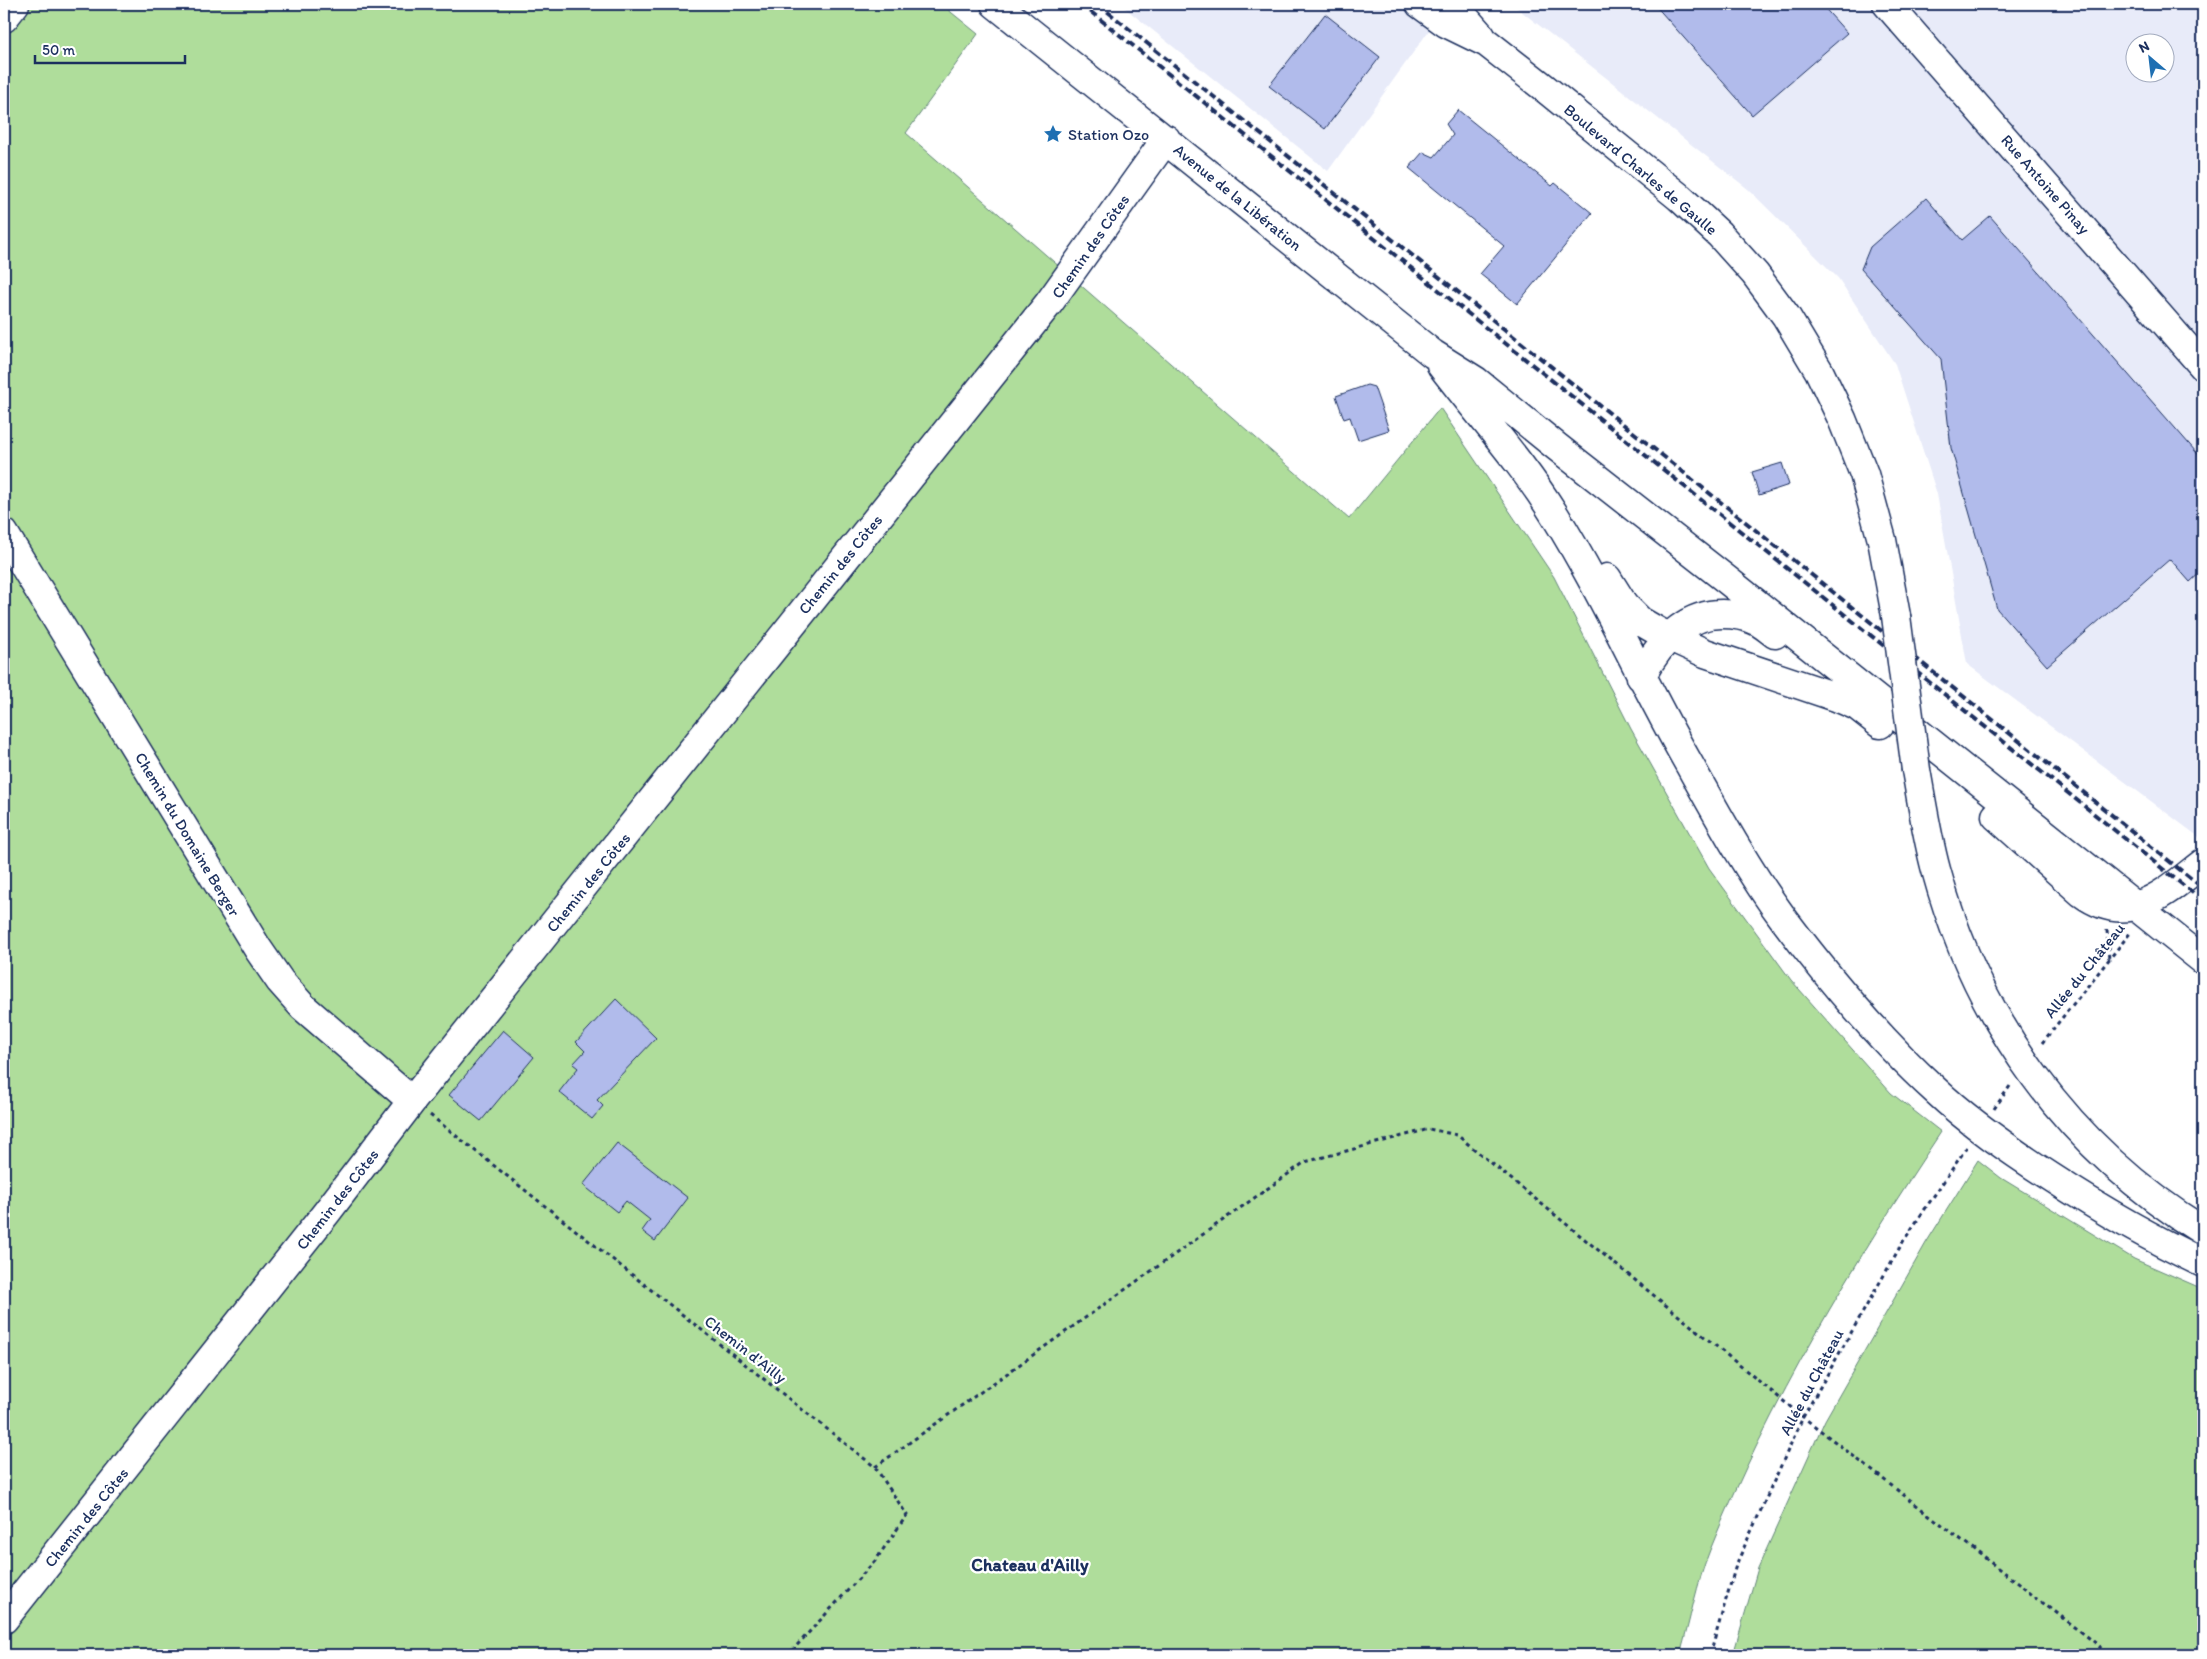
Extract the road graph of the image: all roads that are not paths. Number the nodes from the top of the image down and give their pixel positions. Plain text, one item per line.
1 (15, 4) edge
2 (996, 4) edge
3 (1420, 4) edge
4 (1453, 4) edge
5 (1887, 4) edge
6 (4, 18) edge
7 (1486, 43) junction
8 (1166, 139) junction
9 (1432, 354) junction
10 (2203, 366) edge
11 (1554, 514) junction
12 (4, 533) edge
13 (1670, 638) junction
14 (1831, 664) junction
15 (1641, 676) junction
16 (2203, 863) edge
17 (2141, 910) junction
18 (2203, 960) edge
19 (412, 1101) junction
20 (2203, 1232) edge
21 (2203, 1263) edge
22 (4, 1619) edge

1 - 6 street
2 - 8 street, Avenue de la Libération
3 - 7 street, Boulevard Charles de Gaulle
4 - 7 street, Boulevard Charles de Gaulle
5 - 10 street, Rue Antoine Pinay
7 - 20 street, Boulevard Charles de Gaulle, bridge
8 - 9 street, Avenue de la Libération
8 - 19 street, Chemin des Côtes
9 - 11 street
9 - 14 street
11 - 13 street
11 - 15 street
12 - 19 street, Chemin du Domaine Berger
13 - 14 street
13 - 15 street
13 - 17 street
14 - 17 street
15 - 21 street
16 - 17 street
17 - 18 street
19 - 22 street, Chemin des Côtes

